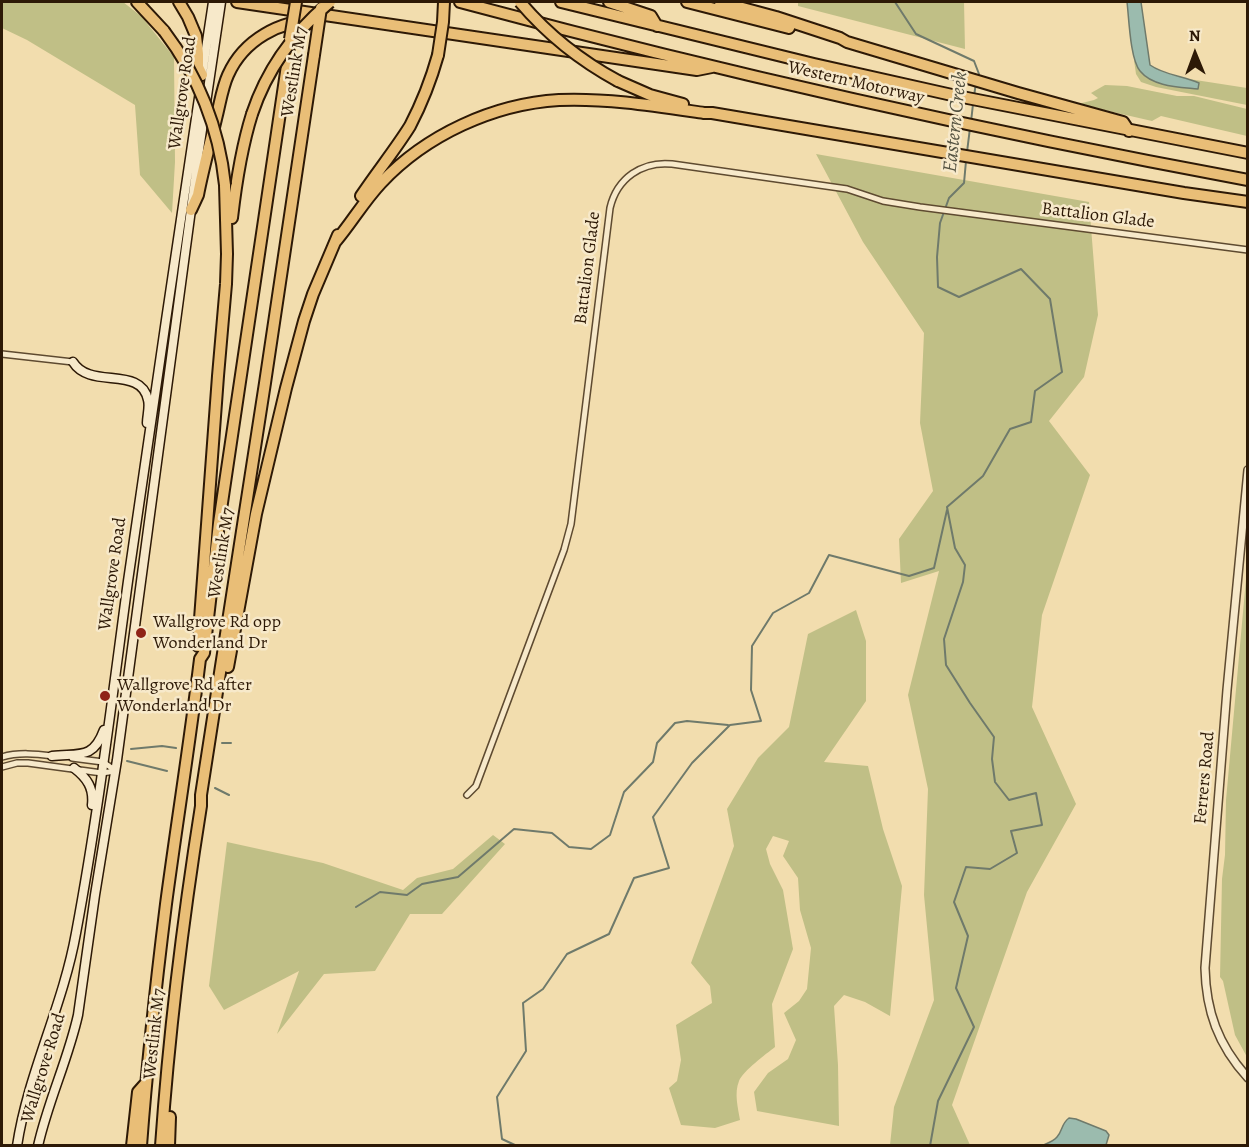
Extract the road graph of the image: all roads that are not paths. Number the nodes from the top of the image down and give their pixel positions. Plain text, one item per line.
1 (137, 2) edge
2 (180, 2) edge
3 (213, 2) edge
4 (221, 2) edge
5 (237, 2) edge
6 (296, 2) edge
7 (322, 2) edge
8 (330, 2) edge
9 (444, 2) edge
10 (460, 2) edge
11 (520, 2) edge
12 (561, 2) edge
13 (609, 2) edge
14 (687, 2) edge
15 (720, 2) edge
16 (328, 15) junction
17 (657, 26) junction
18 (847, 42) junction
19 (715, 67) junction
20 (202, 75) junction
21 (712, 113) junction
22 (1130, 131) junction
23 (1248, 153) edge
24 (1248, 180) edge
25 (1248, 202) edge
26 (191, 210) junction
27 (336, 241) junction
28 (1248, 250) edge
29 (227, 254) junction
30 (2, 354) edge
31 (73, 362) joint
32 (1248, 470) edge
33 (145, 472) junction
34 (141, 498) junction
35 (152, 500) junction
36 (200, 659) junction
37 (110, 716) junction
38 (52, 756) junction
39 (2, 757) edge
40 (104, 762) junction
41 (2, 767) edge
42 (74, 768) junction
43 (116, 771) junction
44 (102, 772) junction
45 (467, 795) dead end
46 (201, 806) junction
47 (89, 854) junction
48 (1248, 1078) edge
49 (138, 1125) junction
50 (166, 1127) junction
51 (17, 1146) edge
52 (38, 1146) edge
53 (132, 1146) edge
54 (141, 1146) edge
55 (161, 1146) edge
56 (169, 1146) edge

1 - 29 highway, bridge
2 - 20 highway
3 - 20 main road, Wallgrove Road
4 - 26 main road, Wallgrove Road
5 - 16 highway
6 - 36 highway, Westlink M7, bridge
7 - 46 highway, Westlink M7, bridge
8 - 29 highway, bridge
9 - 27 highway, bridge
10 - 19 highway, Western Motorway
11 - 21 highway, bridge
12 - 17 highway, Western Motorway
13 - 17 highway
14 - 18 highway
15 - 18 highway
16 - 19 highway
16 - 26 highway
17 - 22 highway, Western Motorway
18 - 22 highway
19 - 24 highway, Western Motorway
20 - 33 main road, Wallgrove Road
21 - 25 highway
21 - 27 highway
22 - 23 highway, Western Motorway
26 - 35 main road, Wallgrove Road
27 - 46 highway
28 - 45 street, Battalion Glade
29 - 36 highway
30 - 31 street
31 - 33 main road
32 - 48 street, Ferrers Road
33 - 34 main road, Wallgrove Road
34 - 35 main road
34 - 37 main road, Wallgrove Road
35 - 43 main road, Wallgrove Road
36 - 49 highway, Westlink M7
37 - 38 main road
37 - 40 main road, Wallgrove Road
38 - 39 street
38 - 40 street
40 - 43 street
40 - 44 main road, Wallgrove Road
41 - 42 street
42 - 44 street
42 - 47 main road
43 - 44 street
43 - 52 main road, Wallgrove Road
44 - 47 main road, Wallgrove Road
46 - 50 highway, Westlink M7
47 - 51 main road, Wallgrove Road
49 - 53 highway
49 - 54 highway, Westlink M7
50 - 55 highway, Westlink M7
50 - 56 highway

